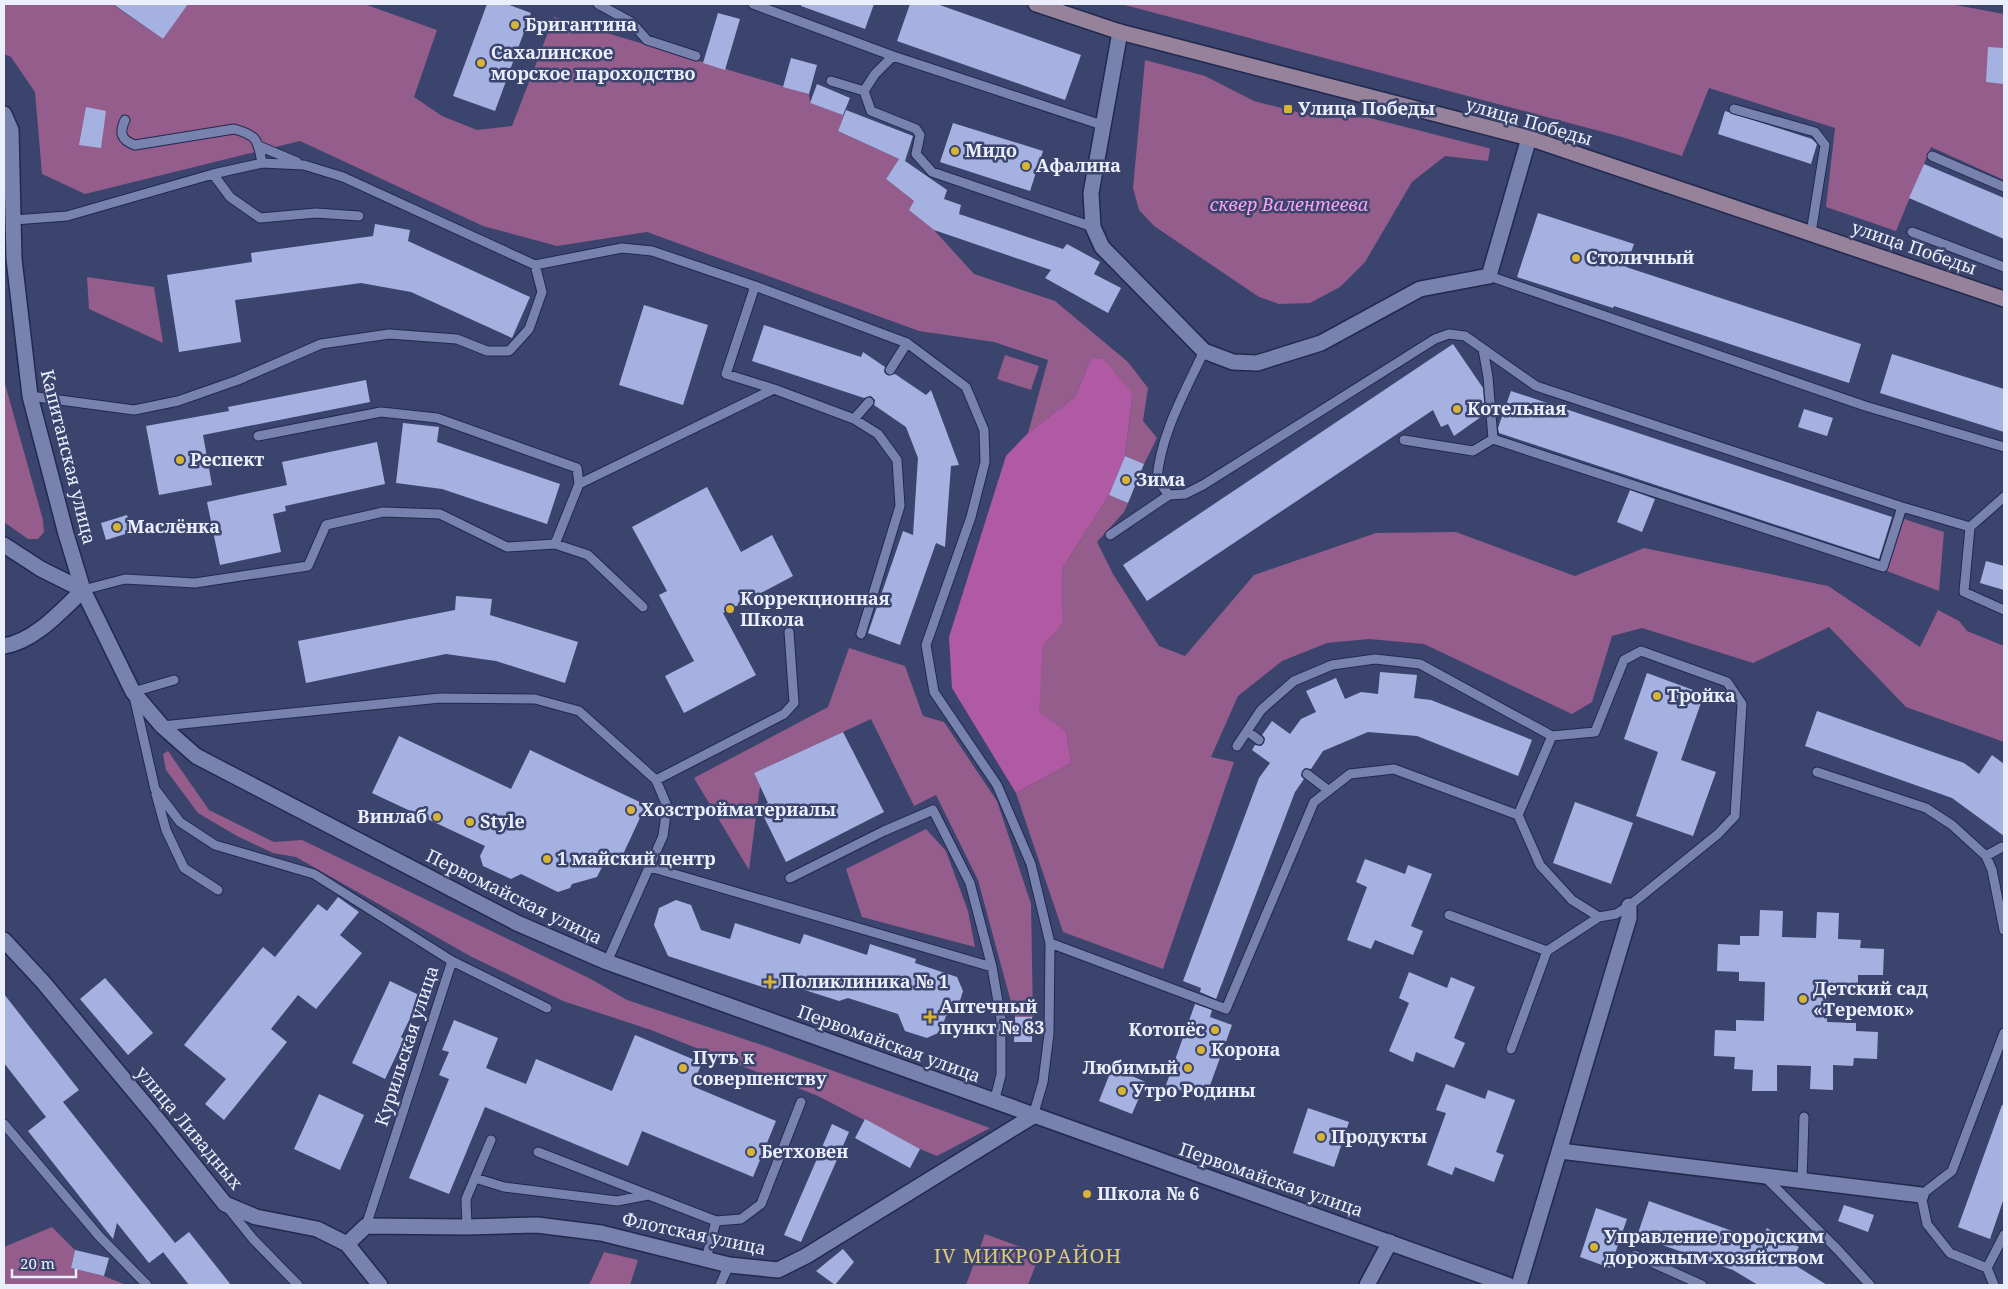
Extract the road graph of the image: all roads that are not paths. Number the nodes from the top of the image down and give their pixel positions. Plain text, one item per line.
1 (598, 4) edge
2 (753, 4) edge
3 (1036, 4) edge
4 (1120, 32) junction
5 (696, 56) dead end
6 (893, 56) junction
7 (831, 81) dead end
8 (864, 91) junction
9 (1734, 109) dead end
10 (4, 114) edge
11 (125, 120) dead end
12 (1102, 125) junction
13 (1528, 138) junction
14 (259, 146) junction
15 (1932, 156) dead end
16 (8, 158) edge
17 (262, 163) junction
18 (304, 165) junction
19 (213, 174) junction
20 (2004, 188) edge
21 (359, 216) dead end
22 (14, 220) junction
23 (1093, 227) junction
24 (1912, 232) dead end
25 (1811, 233) junction
26 (9, 259) edge
27 (535, 266) junction
28 (2004, 267) edge
29 (1489, 276) junction
30 (755, 286) junction
31 (2004, 299) edge
32 (907, 343) junction
33 (1484, 349) junction
34 (1204, 351) junction
35 (890, 370) dead end
36 (774, 389) junction
37 (30, 396) junction
38 (870, 402) dead end
39 (854, 419) junction
40 (258, 436) dead end
41 (1493, 439) junction
42 (1404, 440) dead end
43 (2004, 447) edge
44 (579, 484) junction
45 (1169, 495) junction
46 (2004, 497) edge
47 (1902, 507) junction
48 (1970, 527) junction
49 (1110, 535) dead end
50 (555, 544) junction
51 (4, 545) edge
52 (83, 590) junction
53 (644, 607) dead end
54 (2004, 610) edge
55 (789, 632) dead end
56 (860, 634) dead end
57 (4, 646) edge
58 (174, 680) dead end
59 (133, 692) junction
60 (162, 726) junction
61 (1247, 731) junction
62 (1552, 736) junction
63 (1259, 740) dead end
64 (1237, 746) dead end
65 (196, 756) joint
66 (1817, 772) dead end
67 (1307, 774) dead end
68 (656, 780) junction
69 (155, 789) junction
70 (1328, 790) junction
71 (1518, 815) junction
72 (2002, 846) dead end
73 (1986, 856) junction
74 (650, 867) junction
75 (790, 878) dead end
76 (218, 890) dead end
77 (1629, 906) junction
78 (1449, 914) dead end
79 (1599, 916) junction
80 (2004, 930) edge
81 (4, 940) edge
82 (1050, 943) junction
83 (1547, 950) junction
84 (452, 961) junction
85 (607, 962) junction
86 (992, 967) junction
87 (547, 1008) dead end
88 (2004, 1033) edge
89 (1510, 1049) dead end
90 (801, 1102) dead end
91 (994, 1102) junction
92 (1033, 1116) junction
93 (1804, 1118) dead end
94 (4, 1124) edge
95 (491, 1140) dead end
96 (1560, 1151) junction
97 (538, 1152) dead end
98 (1764, 1176) junction
99 (475, 1178) junction
100 (1802, 1181) junction
101 (648, 1195) junction
102 (1921, 1195) junction
103 (225, 1204) junction
104 (716, 1221) junction
105 (366, 1226) junction
106 (467, 1227) junction
107 (2004, 1235) edge
108 (1390, 1242) junction
109 (347, 1244) junction
110 (1635, 1255) dead end
111 (706, 1259) junction
112 (729, 1265) junction
113 (1987, 1268) junction
114 (147, 1285) edge
115 (298, 1285) edge
116 (380, 1285) edge
117 (720, 1285) edge
118 (1367, 1285) edge
119 (1508, 1285) edge
120 (1519, 1285) edge
121 (1702, 1285) edge
122 (1870, 1285) edge
123 (1994, 1285) edge

1 - 5 lane
2 - 6 lane
3 - 4 main road, улица Победы
4 - 12 street
4 - 13 main road, улица Победы
6 - 8 lane
6 - 12 lane
7 - 8 lane
8 - 23 lane
9 - 25 lane
10 - 16 street, Капитанская улица
11 - 14 lane
12 - 23 street
13 - 25 main road, улица Победы
13 - 29 street
14 - 17 lane
14 - 18 lane
15 - 20 lane
16 - 22 street, Капитанская улица
17 - 18 lane
17 - 19 lane
18 - 27 lane
19 - 21 lane
19 - 22 lane
22 - 26 street, Капитанская улица
23 - 34 street
24 - 28 lane
25 - 31 main road, улица Победы
26 - 37 street, Капитанская улица
27 - 30 lane
27 - 37 lane
29 - 34 street
29 - 43 lane
30 - 32 lane
30 - 36 lane
32 - 35 lane
32 - 82 lane
33 - 41 lane
33 - 45 lane
33 - 47 lane
34 - 45 lane
36 - 39 lane
36 - 44 lane
37 - 52 street, Капитанская улица
38 - 39 lane
39 - 56 lane
40 - 44 lane
41 - 42 lane
41 - 47 lane
44 - 50 lane
45 - 49 lane
46 - 48 lane
47 - 48 lane
48 - 54 lane
50 - 52 lane
50 - 53 lane
51 - 52 street
52 - 57 street
52 - 59 street, Капитанская улица
55 - 68 lane
58 - 59 lane
59 - 60 street, Капитанская улица
59 - 69 lane, Курильская улица
60 - 65 street, Капитанская улица
60 - 68 lane
61 - 62 lane
61 - 63 lane
61 - 64 lane
62 - 71 lane
62 - 77 lane
65 - 85 street, Первомайская улица
66 - 73 lane
67 - 70 lane
68 - 74 lane
69 - 76 lane
69 - 84 lane, Курильская улица
70 - 71 lane
70 - 82 lane
71 - 79 lane
72 - 73 lane
73 - 80 lane
74 - 85 lane
74 - 86 lane
75 - 86 lane
77 - 79 lane
77 - 96 street
78 - 83 lane
79 - 83 lane
81 - 103 street, улица Ливадных
82 - 92 lane
83 - 89 lane
84 - 87 lane
84 - 105 lane, Курильская улица
85 - 91 street, Первомайская улица
86 - 91 lane
88 - 102 lane
90 - 104 lane
91 - 92 street, Первомайская улица
92 - 108 street, Первомайская улица
92 - 112 street, Флотская улица
93 - 100 lane
94 - 114 lane
95 - 99 lane
96 - 98 street
96 - 120 street
97 - 101 lane
98 - 100 street
98 - 122 lane
99 - 101 lane
99 - 106 lane
100 - 102 street
101 - 104 lane
102 - 113 lane
103 - 109 street, улица Ливадных
103 - 115 lane
104 - 111 lane
105 - 106 street, Флотская улица
105 - 109 street
106 - 111 street, Флотская улица
107 - 113 lane
108 - 118 street
108 - 119 street, Первомайская улица
109 - 116 street, улица Ливадных
110 - 121 lane
111 - 112 street, Флотская улица
112 - 117 lane
113 - 123 lane

